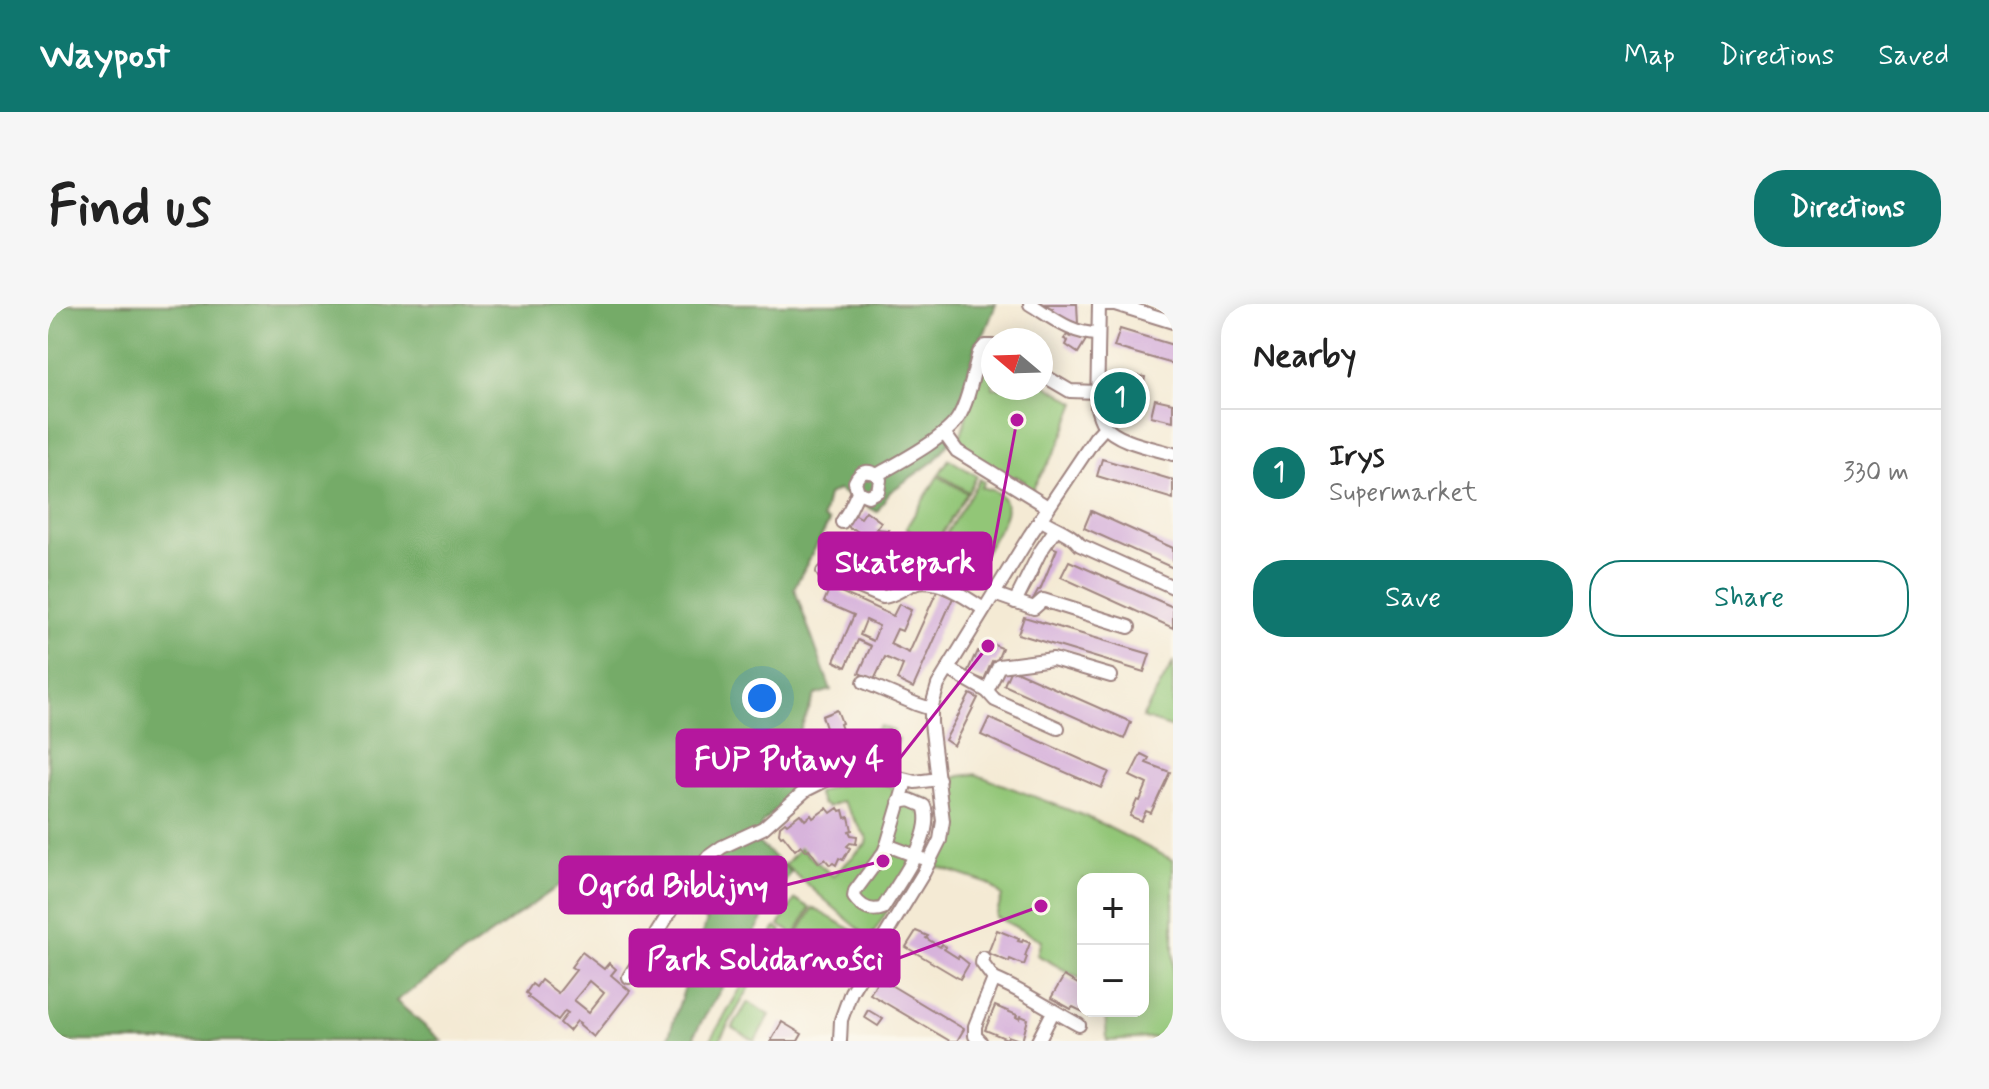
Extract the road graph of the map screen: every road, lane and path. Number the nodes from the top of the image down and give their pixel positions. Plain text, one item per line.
1 (1030, 304) edge
2 (1101, 304) edge
3 (1115, 304) edge
4 (1173, 322) edge
5 (1098, 334) junction
6 (981, 349) edge
7 (1053, 381) edge
8 (1097, 392) junction
9 (1105, 427) junction
10 (944, 433) junction
11 (1173, 454) edge
12 (1048, 507) junction
13 (1040, 519) junction
14 (842, 522) dead end
15 (1055, 530) junction
16 (930, 546) dead end
17 (823, 572) dead end
18 (915, 584) junction
19 (1173, 587) edge
20 (994, 594) junction
21 (1015, 602) junction
22 (984, 609) junction
23 (1129, 627) dead end
24 (948, 669) junction
25 (1111, 676) dead end
26 (864, 682) dead end
27 (987, 691) junction
28 (931, 709) junction
29 (1058, 728) dead end
30 (939, 779) junction
31 (906, 781) junction
32 (899, 802) junction
33 (887, 845) junction
34 (914, 855) junction
35 (929, 863) junction
36 (983, 958) dead end
37 (629, 977) dead end
38 (994, 979) junction
39 (1053, 1012) junction
40 (1079, 1025) dead end
41 (840, 1041) edge
42 (980, 1041) edge
43 (1038, 1041) edge

1 - 5 street
2 - 3 street
2 - 5 street
3 - 4 street
5 - 8 street
6 - 10 street
7 - 8 street
8 - 9 street
9 - 11 street
9 - 12 street
10 - 12 street
10 - 14 street
12 - 13 street
13 - 15 street
13 - 20 street
15 - 19 street
15 - 21 street
16 - 18 street
17 - 18 street
18 - 22 street
20 - 21 street
20 - 22 street
21 - 23 street
22 - 24 street
24 - 27 street
24 - 28 street
25 - 27 street
26 - 28 street
27 - 29 street
28 - 30 street
30 - 31 street
30 - 35 street
31 - 32 street
31 - 37 street
32 - 33 street
32 - 34 street
33 - 34 street
33 - 34 street
34 - 35 street
35 - 41 street
36 - 38 street
38 - 39 street
38 - 42 street
39 - 40 street
39 - 43 street

